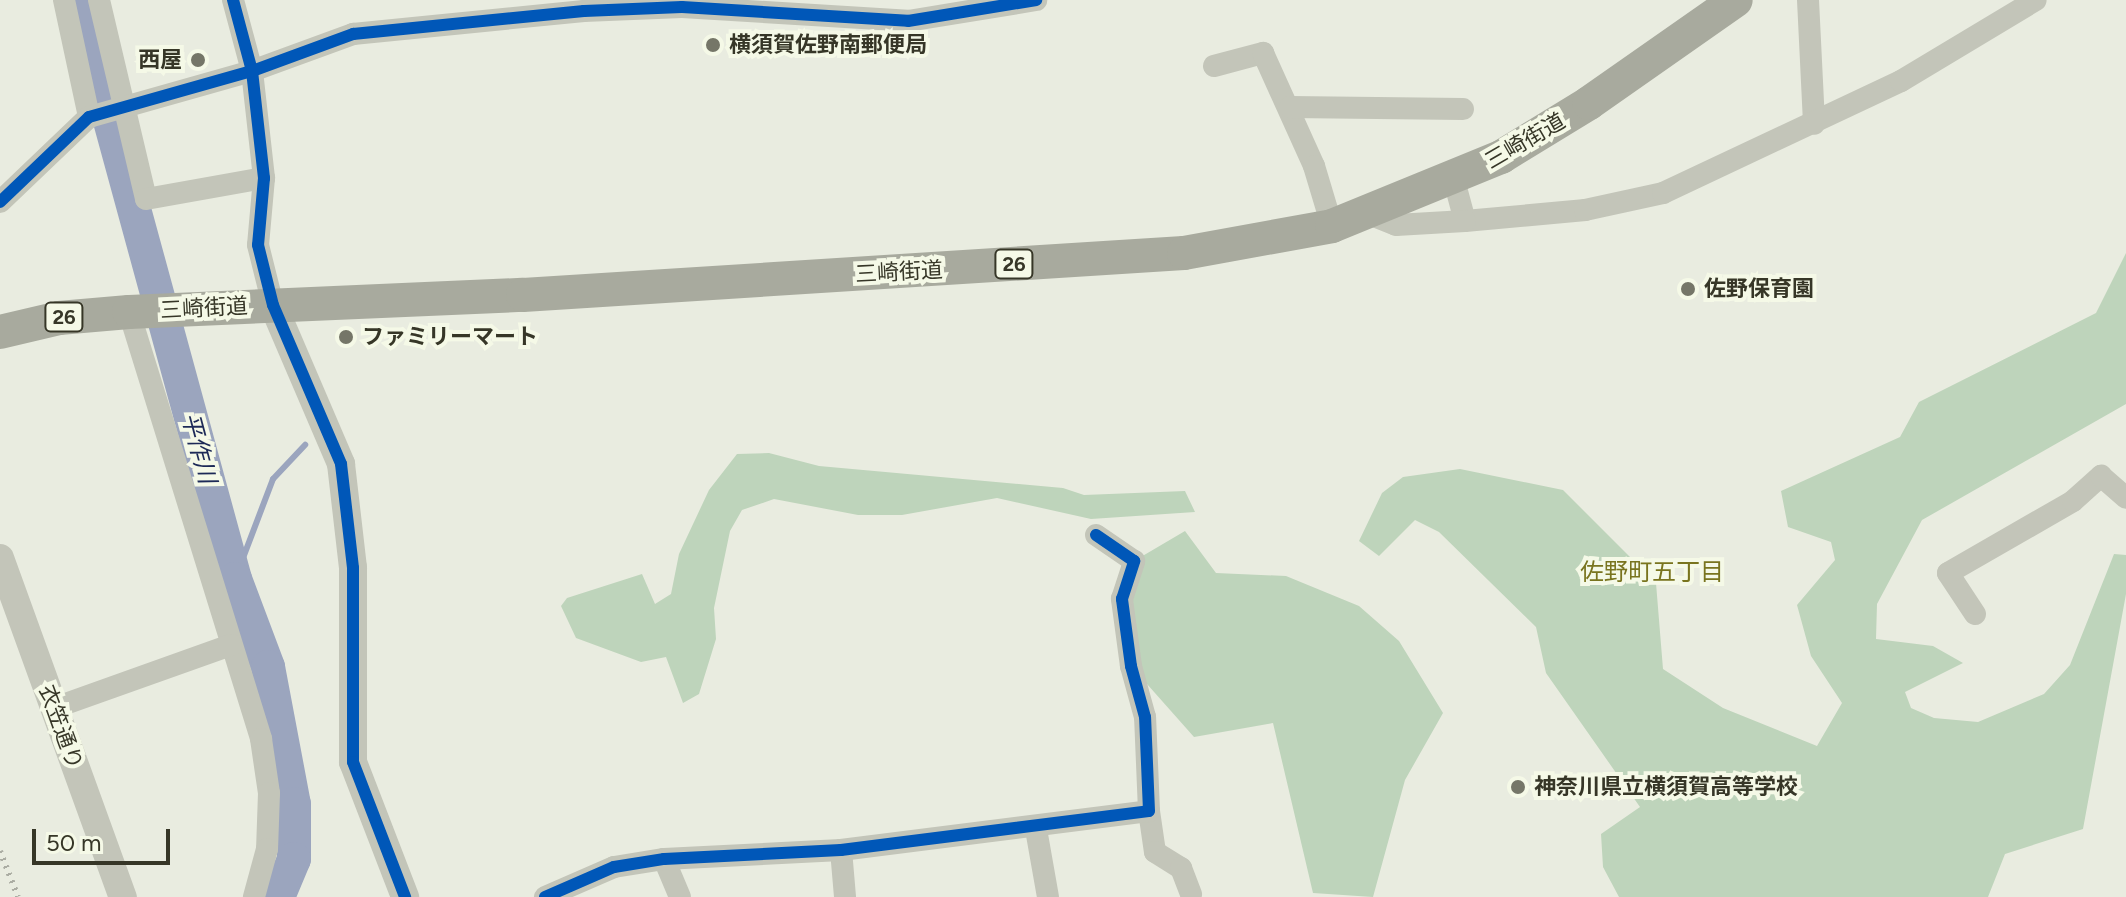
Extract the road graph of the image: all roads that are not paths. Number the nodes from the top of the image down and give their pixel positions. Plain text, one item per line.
1 (64, 0) edge
2 (99, 0) edge
3 (233, 0) edge
4 (1036, 0) edge
5 (1736, 0) edge
6 (1808, 0) edge
7 (2036, 0) edge
8 (1214, 66) dead end
9 (252, 71) junction
10 (1290, 107) junction
11 (1463, 109) dead end
12 (124, 111) junction
13 (90, 117) junction
14 (1814, 124) junction
15 (264, 178) junction
16 (1454, 180) junction
17 (0, 202) edge
18 (1369, 214) junction
19 (1465, 221) junction
20 (1332, 226) junction
21 (273, 305) junction
22 (129, 312) junction
23 (0, 332) edge
24 (2126, 498) edge
25 (1096, 535) dead end
26 (0, 558) edge
27 (1975, 614) dead end
28 (231, 645) junction
29 (54, 708) junction
30 (1149, 811) junction
31 (1036, 829) junction
32 (841, 850) junction
33 (664, 859) junction
34 (1191, 894) dead end
35 (552, 895) edge
36 (123, 897) edge
37 (254, 897) edge
38 (405, 897) edge
39 (680, 897) edge
40 (845, 897) edge
41 (1048, 897) edge

1 - 13 street
2 - 12 street
3 - 9 street
4 - 9 street
5 - 16 main road, 三崎街道 / 26
6 - 14 street
7 - 14 street
8 - 10 street
9 - 12 street
9 - 15 street
10 - 11 street
10 - 20 street
12 - 13 street
12 - 15 street
13 - 17 street
14 - 19 street
15 - 21 street
16 - 18 main road, 三崎街道 / 26
16 - 19 street
18 - 19 street
18 - 20 main road, 三崎街道 / 26
20 - 21 main road, 三崎街道 / 26
21 - 22 main road, 三崎街道 / 26
21 - 38 street
22 - 23 main road, 三崎街道 / 26
22 - 28 street
24 - 27 street
25 - 30 street
26 - 29 street, 衣笠通り
28 - 29 street
28 - 37 street
29 - 36 street, 衣笠通り
30 - 31 street
30 - 34 street
31 - 32 street
31 - 41 street
32 - 33 street
32 - 40 street
33 - 35 street
33 - 39 street

